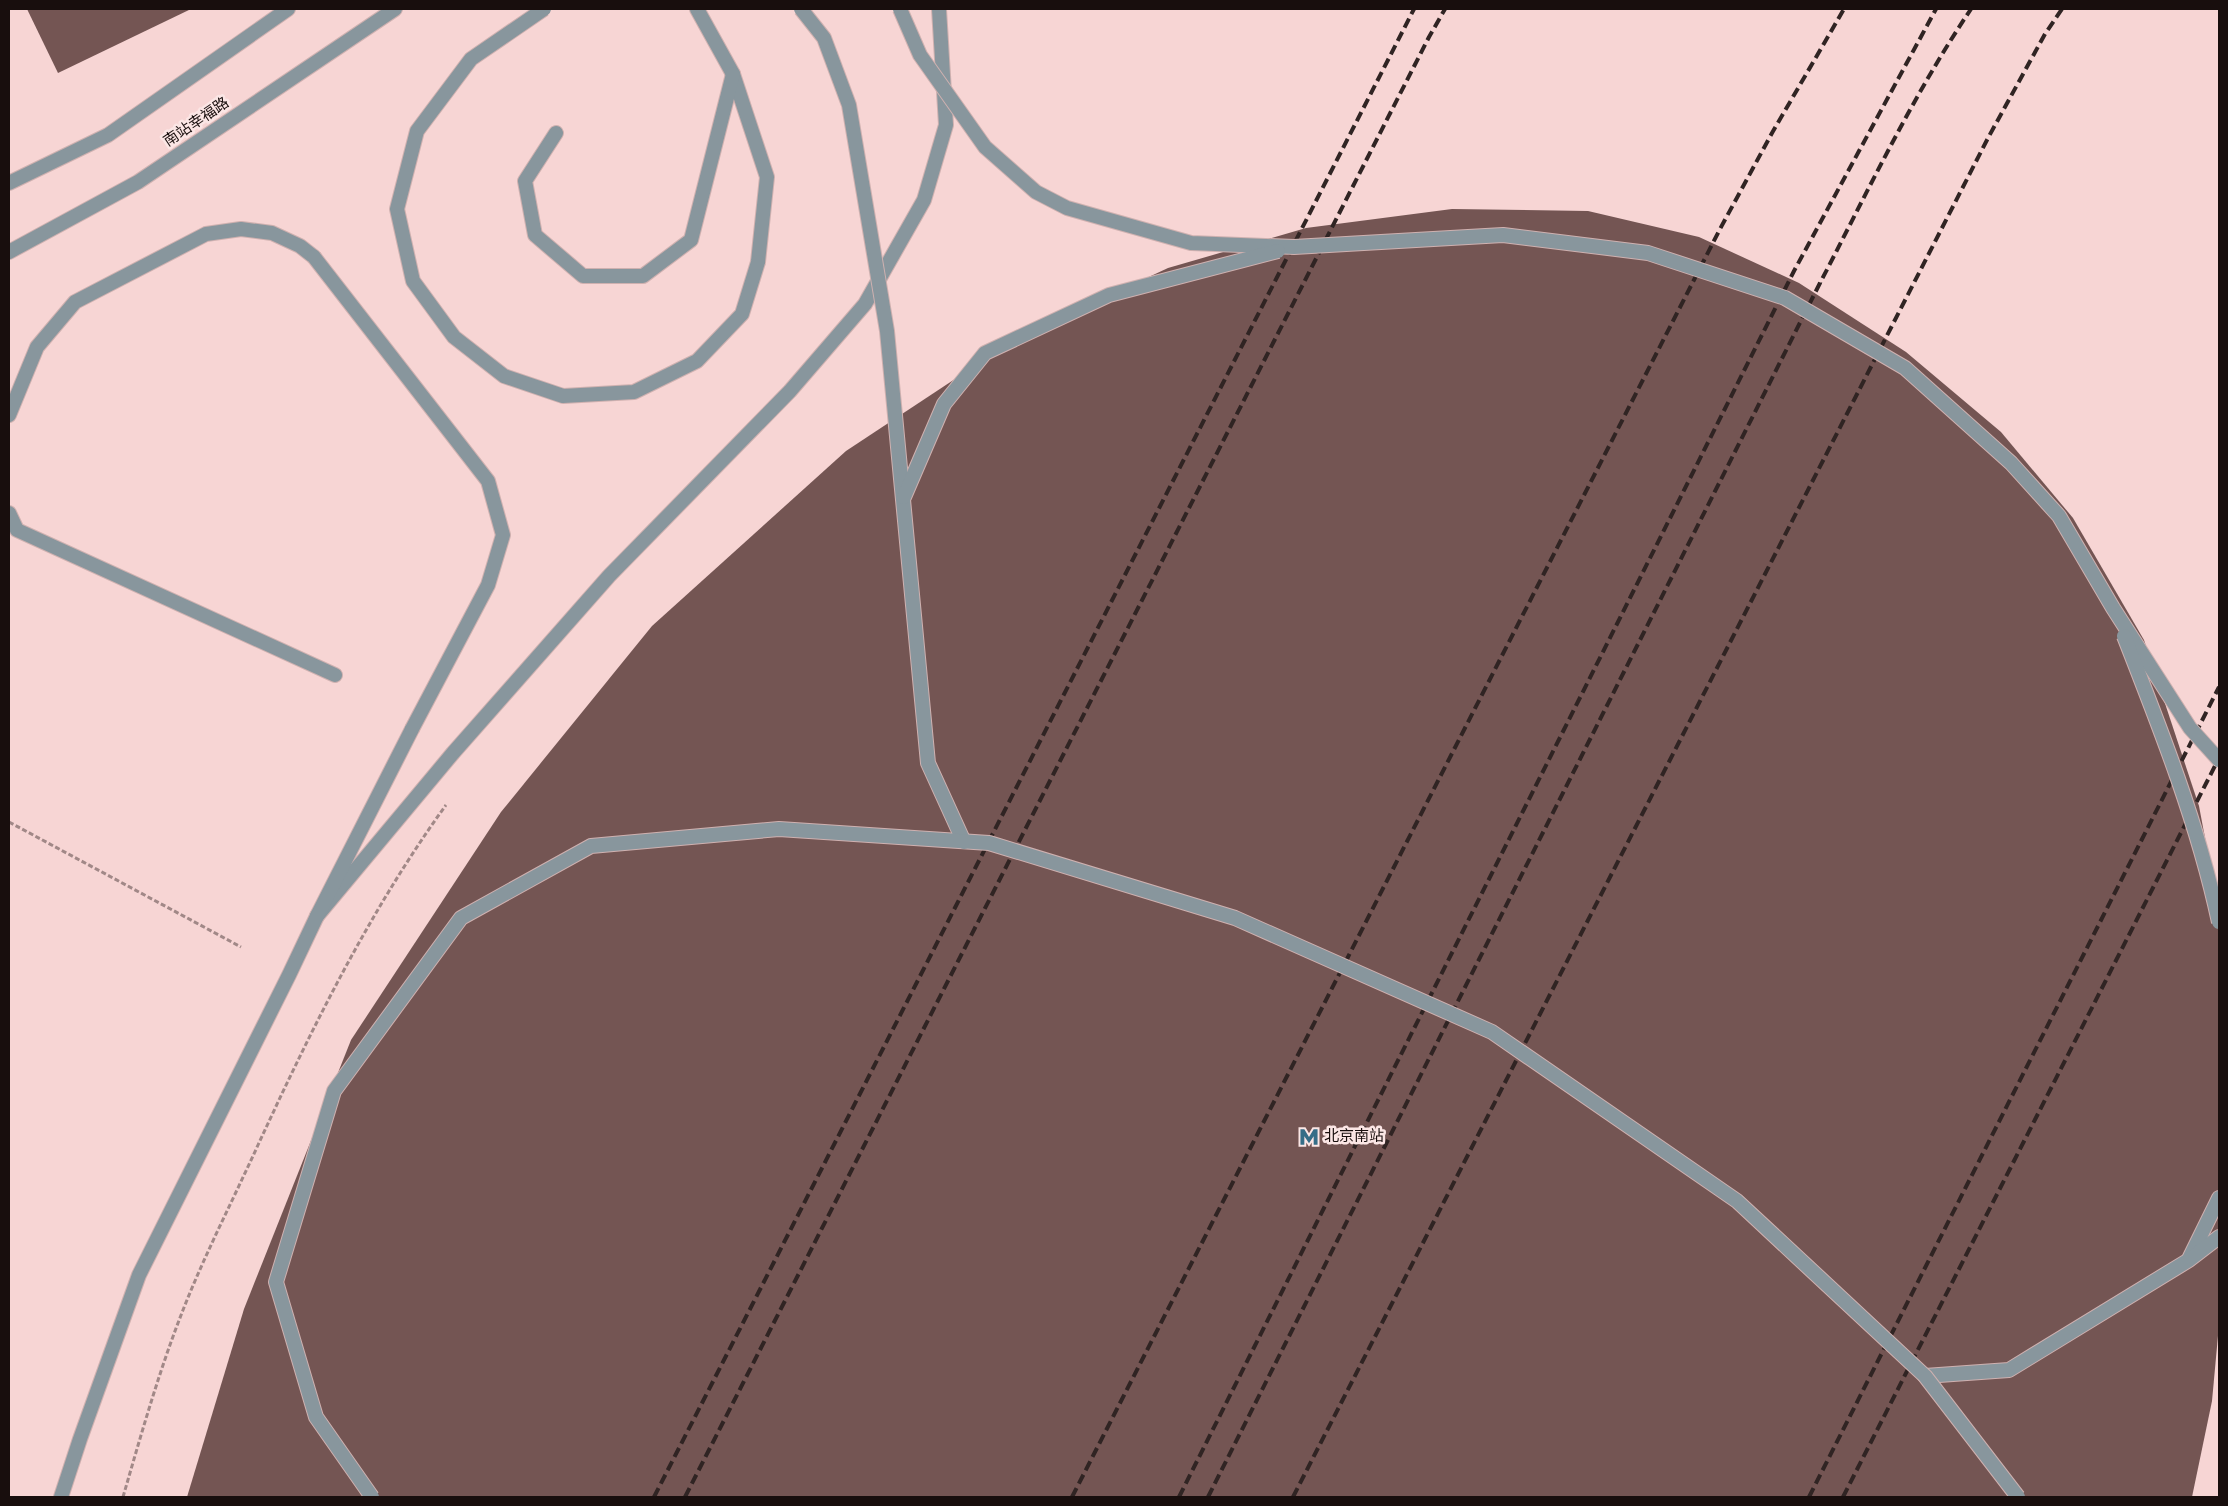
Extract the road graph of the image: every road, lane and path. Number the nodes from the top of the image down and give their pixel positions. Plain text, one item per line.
1 (288, 9) edge
2 (395, 9) edge
3 (544, 9) edge
4 (698, 9) edge
5 (801, 9) edge
6 (900, 9) edge
7 (939, 9) edge
8 (733, 74) junction
9 (556, 133) dead end
10 (9, 184) edge
11 (1294, 248) junction
12 (9, 252) edge
13 (9, 416) edge
14 (903, 500) junction
15 (9, 513) edge
16 (2113, 608) junction
17 (335, 675) dead end
18 (2219, 760) edge
19 (451, 800) dead end
20 (9, 822) edge
21 (964, 842) junction
22 (316, 916) junction
23 (2219, 922) edge
24 (241, 947) dead end
25 (2219, 1198) edge
26 (2219, 1237) edge
27 (2189, 1260) junction
28 (1925, 1376) junction
29 (61, 1497) edge
30 (123, 1497) edge
31 (372, 1497) edge
32 (2018, 1497) edge

1 - 10 street
2 - 12 street, 南站幸福路
3 - 8 street, bridge
4 - 8 street
5 - 14 street, bridge
6 - 11 street, bridge
7 - 22 street
8 - 9 street
11 - 14 street, bridge
11 - 16 street, bridge
13 - 22 street, bridge
14 - 21 street, bridge
15 - 17 street
16 - 18 street, bridge
16 - 23 street, bridge
19 - 30 path
20 - 24 path
21 - 28 street, bridge
21 - 31 street, bridge
22 - 29 street
25 - 27 street
26 - 27 street
27 - 28 street
28 - 32 street, bridge

